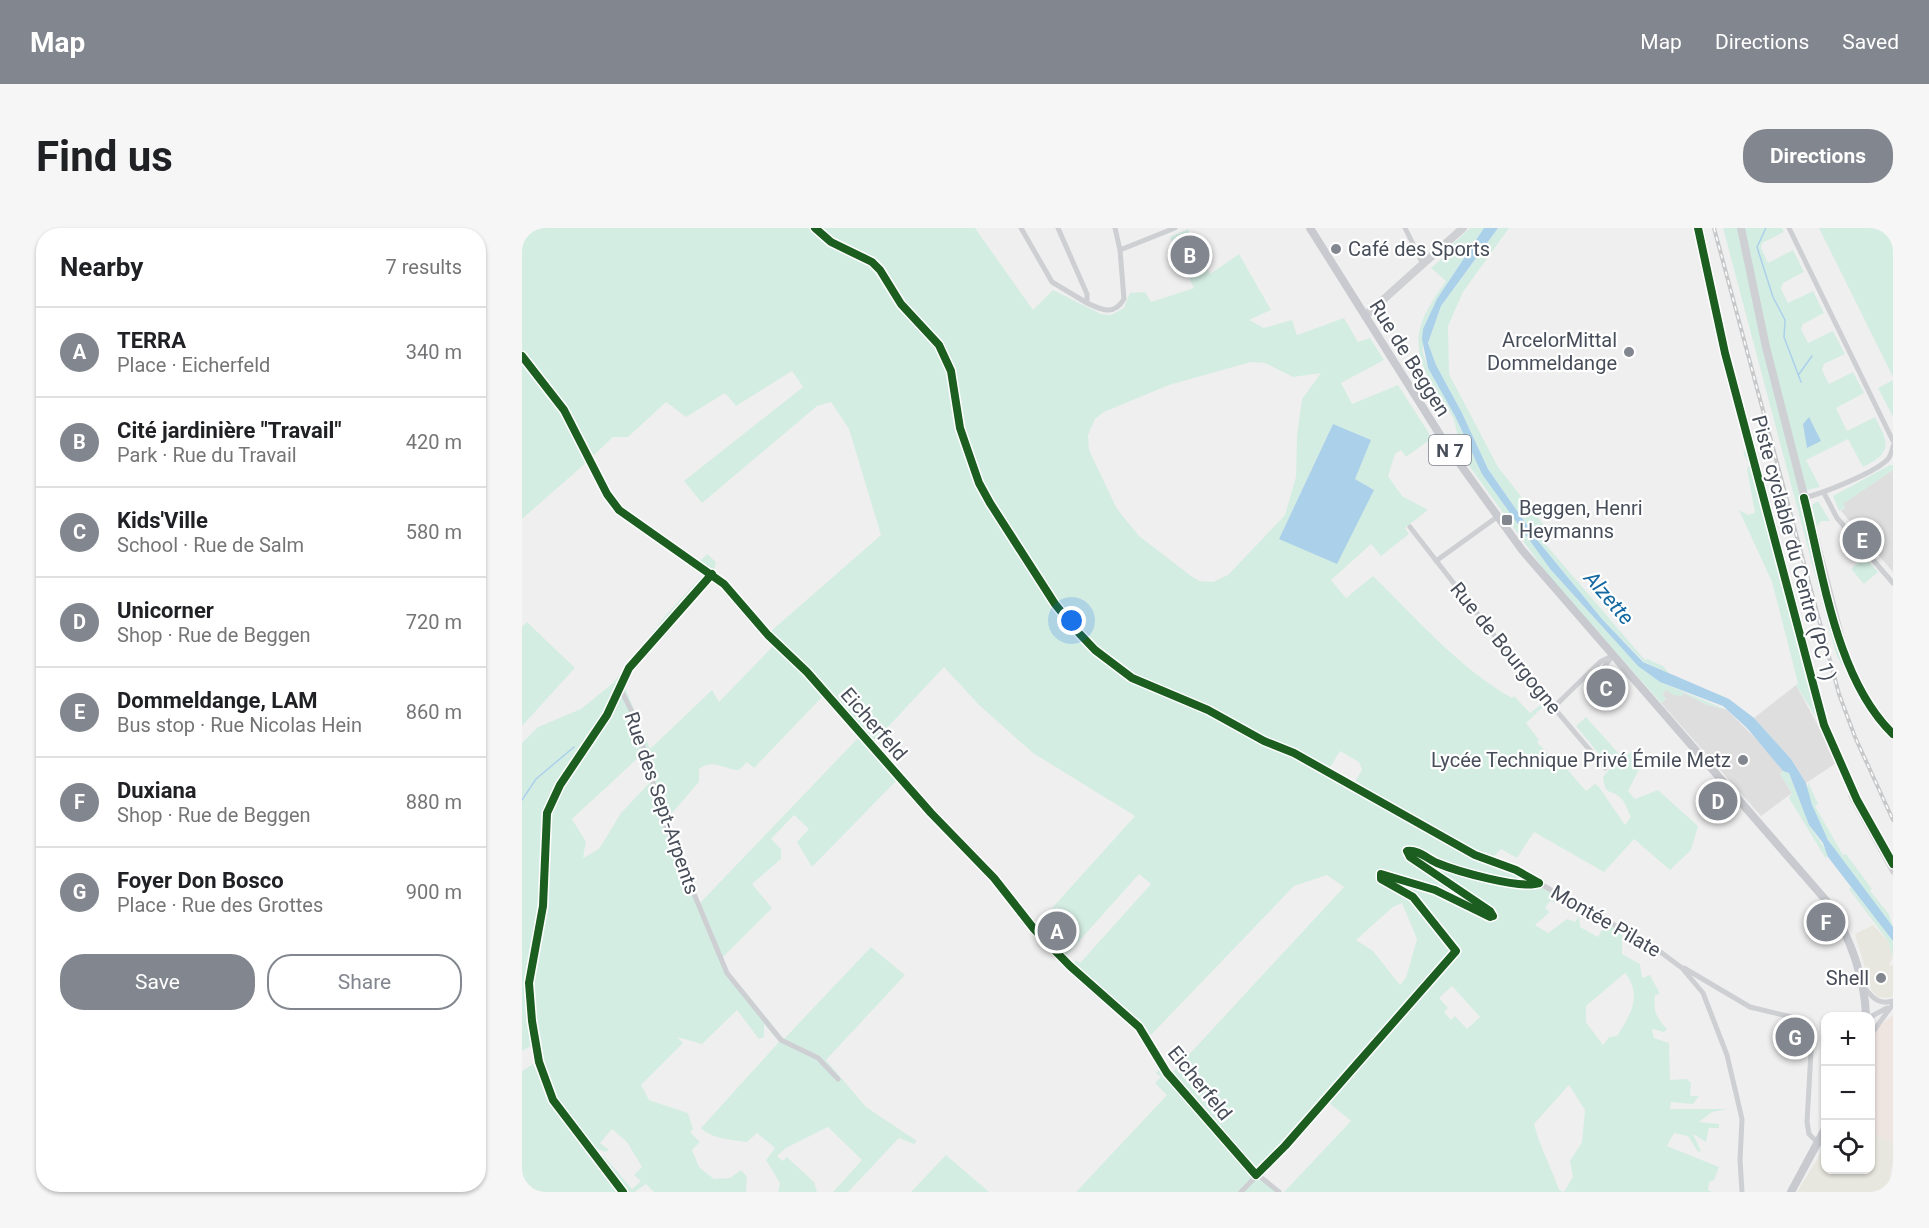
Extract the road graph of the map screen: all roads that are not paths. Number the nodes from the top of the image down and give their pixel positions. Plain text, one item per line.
1 (1021, 228) edge
2 (1058, 228) edge
3 (1115, 228) edge
4 (1175, 228) edge
5 (1310, 228) edge
6 (1405, 228) edge
7 (1462, 228) edge
8 (1741, 228) edge
9 (1789, 228) edge
10 (1120, 250) junction
11 (1423, 264) junction
12 (1087, 303) junction
13 (1365, 316) junction
14 (522, 356) edge
15 (1893, 443) edge
16 (1824, 493) junction
17 (1804, 498) junction
18 (1497, 517) junction
19 (1410, 527) dead end
20 (1436, 561) junction
21 (712, 574) junction
22 (1893, 583) edge
23 (1611, 656) junction
24 (620, 688) junction
25 (1554, 707) junction
26 (1893, 734) edge
27 (1605, 768) dead end
28 (1851, 796) dead end
29 (1893, 872) edge
30 (1539, 883) dead end
31 (1448, 943) dead end
32 (1682, 968) junction
33 (1862, 983) junction
34 (1893, 1002) edge
35 (1867, 1012) edge
36 (1875, 1013) edge
37 (1875, 1029) edge
38 (838, 1078) dead end
39 (1821, 1137) edge
40 (1818, 1143) junction
41 (1256, 1175) junction
42 (623, 1192) edge
43 (1241, 1192) edge
44 (1279, 1192) edge
45 (1742, 1192) edge
46 (1791, 1192) edge

1 - 12 street
2 - 12 street
3 - 10 street
4 - 10 street
5 - 13 main road, Rue de Beggen / N 7
6 - 11 street
7 - 11 street
8 - 17 street
9 - 15 street
10 - 12 street
11 - 13 street
13 - 18 main road, Rue de Beggen / N 7
14 - 21 street
15 - 16 street
16 - 17 street
16 - 22 street
17 - 26 street
18 - 20 street
18 - 23 main road, Rue de Beggen / N 7
19 - 20 street, Rue de Bourgogne
20 - 25 street, Rue de Bourgogne
21 - 24 street, Rue des Sept-Arpents
21 - 41 street, Eicherfeld
23 - 25 street
23 - 33 main road, Rue de Beggen / N 7
24 - 38 street, Rue des Sept-Arpents
24 - 42 street, Rue des Sept-Arpents
25 - 27 street, Rue de Bourgogne
28 - 29 street
30 - 32 street, Montée Pilate
31 - 41 street
32 - 40 street
32 - 45 street, Montée Pilate
33 - 34 street
33 - 35 main road, Rue de Beggen / N 7
34 - 36 street
34 - 37 street
39 - 40 main road
40 - 46 main road
41 - 43 street
41 - 44 street, Eicherfeld

